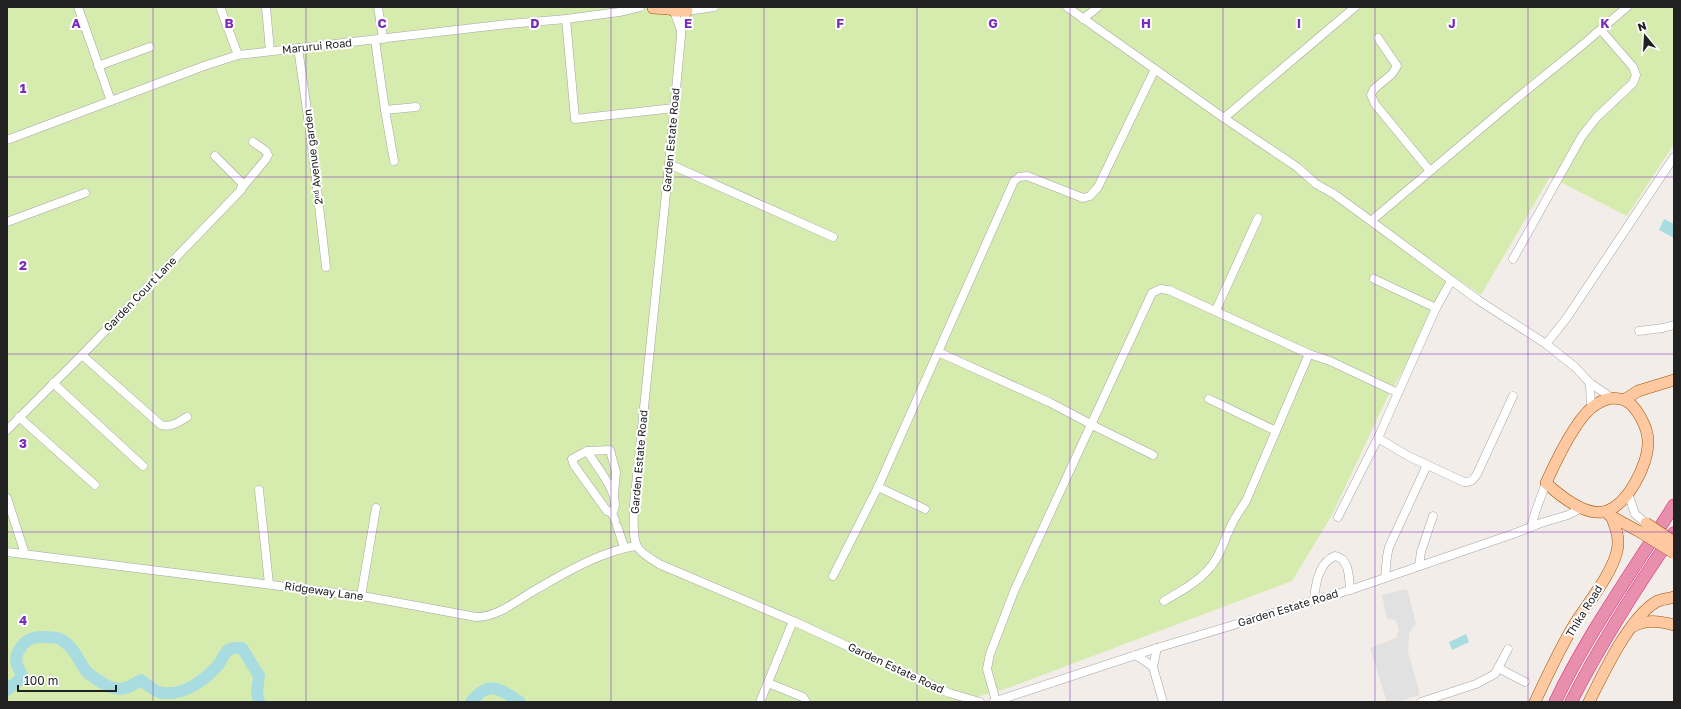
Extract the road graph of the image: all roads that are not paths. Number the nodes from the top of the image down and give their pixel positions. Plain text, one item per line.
1 (78, 7) edge
2 (220, 7) edge
3 (266, 7) edge
4 (378, 7) edge
5 (640, 7) edge
6 (652, 7) edge
7 (714, 7) edge
8 (1067, 7) edge
9 (1098, 7) edge
10 (1355, 7) edge
11 (1627, 7) edge
12 (670, 9) edge
13 (687, 11) junction
14 (566, 19) junction
15 (1083, 19) junction
16 (681, 30) junction
17 (1601, 30) junction
18 (1378, 38) dead end
19 (379, 39) junction
20 (150, 47) dead end
21 (298, 48) junction
22 (270, 51) junction
23 (238, 55) junction
24 (98, 66) junction
25 (1154, 69) junction
26 (111, 101) junction
27 (416, 107) dead end
28 (674, 108) junction
29 (385, 110) junction
30 (1224, 118) junction
31 (7, 140) edge
32 (253, 142) dead end
33 (215, 156) dead end
34 (1674, 157) edge
35 (394, 161) dead end
36 (669, 164) junction
37 (1430, 171) junction
38 (241, 189) junction
39 (85, 193) dead end
40 (1258, 218) dead end
41 (1371, 221) junction
42 (7, 222) edge
43 (833, 237) dead end
44 (1513, 259) dead end
45 (326, 267) dead end
46 (1374, 279) dead end
47 (1451, 281) junction
48 (1436, 308) junction
49 (1216, 310) junction
50 (1674, 325) edge
51 (1639, 331) dead end
52 (1546, 344) junction
53 (938, 352) junction
54 (1309, 354) junction
55 (82, 355) junction
56 (1674, 380) edge
57 (54, 383) junction
58 (1590, 383) junction
59 (1398, 393) junction
60 (1513, 396) dead end
61 (1612, 398) junction
62 (1209, 399) dead end
63 (1624, 400) junction
64 (1590, 408) junction
65 (19, 417) junction
66 (187, 417) dead end
67 (1091, 423) junction
68 (7, 430) edge
69 (1276, 431) junction
70 (1378, 438) junction
71 (587, 451) junction
72 (1154, 455) dead end
73 (1427, 465) junction
74 (143, 466) dead end
75 (1546, 483) junction
76 (95, 485) dead end
77 (878, 487) junction
78 (259, 490) dead end
79 (1628, 493) junction
80 (614, 494) junction
81 (7, 498) edge
82 (1674, 505) edge
83 (376, 508) dead end
84 (1582, 508) junction
85 (925, 509) dead end
86 (1608, 515) junction
87 (1433, 516) dead end
88 (1338, 517) dead end
89 (614, 520) junction
90 (1531, 527) junction
91 (1643, 527) junction
92 (1674, 533) edge
93 (1674, 542) edge
94 (636, 546) junction
95 (624, 547) junction
96 (7, 552) edge
97 (1674, 553) edge
98 (25, 554) junction
99 (1419, 566) junction
100 (833, 576) dead end
101 (1385, 578) junction
102 (270, 584) junction
103 (1350, 590) junction
104 (361, 596) junction
105 (1674, 598) edge
106 (1164, 601) dead end
107 (1314, 601) junction
108 (793, 621) junction
109 (1674, 625) edge
110 (1631, 628) junction
111 (1157, 648) junction
112 (1508, 649) dead end
113 (1135, 656) junction
114 (1152, 667) junction
115 (1498, 668) junction
116 (1525, 682) dead end
117 (768, 683) junction
118 (949, 693) junction
119 (760, 702) edge
120 (806, 702) edge
121 (955, 702) edge
122 (980, 702) edge
123 (995, 702) edge
124 (1163, 702) edge
125 (1421, 702) edge
126 (1535, 702) edge
127 (1555, 702) edge
128 (1571, 702) edge
129 (1589, 702) edge

1 - 24 street
2 - 23 street
3 - 22 street
4 - 19 street
5 - 14 street, Marurui Road
6 - 12 main road
7 - 13 street
8 - 15 street
9 - 15 street
10 - 30 street
11 - 17 street
12 - 13 main road
12 - 16 street, Garden Estate Road
13 - 16 street
14 - 19 street, Marurui Road
14 - 28 street
15 - 25 street
16 - 28 street, Garden Estate Road
17 - 37 street
17 - 44 street
18 - 37 street
19 - 21 street, Marurui Road
19 - 29 street
20 - 24 street
21 - 22 street, Marurui Road
21 - 45 street, 2ⁿᵈ Avenue garden
22 - 23 street, Marurui Road
23 - 26 street, Marurui Road
24 - 26 street
25 - 30 street
25 - 53 street
26 - 31 street, Marurui Road
27 - 29 street
28 - 36 street, Garden Estate Road
29 - 35 street
30 - 41 street
32 - 38 street, Garden Court Lane
33 - 38 street
34 - 52 street
36 - 43 street
36 - 94 street, Garden Estate Road
37 - 41 street
38 - 55 street, Garden Court Lane
39 - 42 street
40 - 49 street
41 - 47 street
46 - 48 street
47 - 48 street
47 - 52 street
48 - 59 street
49 - 54 street
49 - 67 street
50 - 51 street
52 - 58 street
53 - 67 street
53 - 77 street
54 - 59 street
54 - 69 street
55 - 57 street, Garden Court Lane
55 - 66 street
56 - 63 main road
57 - 65 street, Garden Court Lane
57 - 74 street
58 - 61 street
58 - 64 street
59 - 70 street
60 - 73 street
61 - 63 main road
61 - 64 main road
62 - 69 street
63 - 79 main road
64 - 75 main road
65 - 68 street, Garden Court Lane
65 - 76 street
67 - 72 street
67 - 123 street
69 - 106 street
70 - 73 street
70 - 88 street
71 - 80 street
71 - 80 street
71 - 89 street
73 - 101 street
75 - 84 main road
75 - 90 street
77 - 85 street
77 - 100 street
78 - 102 street
79 - 86 main road
79 - 91 street
80 - 89 street
81 - 98 street
82 - 127 highway, Thika Road
83 - 104 street
84 - 86 main road
84 - 90 street, Garden Estate Road
86 - 91 main road
86 - 126 main road, Thika Road
87 - 99 street
89 - 95 street
90 - 99 street, Garden Estate Road
91 - 93 main road, bridge
91 - 97 main road, bridge
92 - 128 highway
94 - 95 street, Ridgeway Lane
94 - 108 street, Garden Estate Road
95 - 104 street, Ridgeway Lane
96 - 98 street, Ridgeway Lane
98 - 102 street, Ridgeway Lane
99 - 101 street, Garden Estate Road
101 - 103 street, Garden Estate Road
102 - 104 street, Ridgeway Lane
103 - 107 street, Garden Estate Road
103 - 107 street
105 - 110 main road
107 - 111 street, Garden Estate Road
108 - 117 street
108 - 118 street, Garden Estate Road
109 - 110 main road
110 - 129 main road
111 - 113 street, Garden Estate Road
111 - 114 street
112 - 115 street
113 - 114 street
113 - 123 street, Garden Estate Road
114 - 124 street
115 - 116 street
115 - 125 street
117 - 119 street
117 - 120 street
118 - 121 street
118 - 122 street, Garden Estate Road

